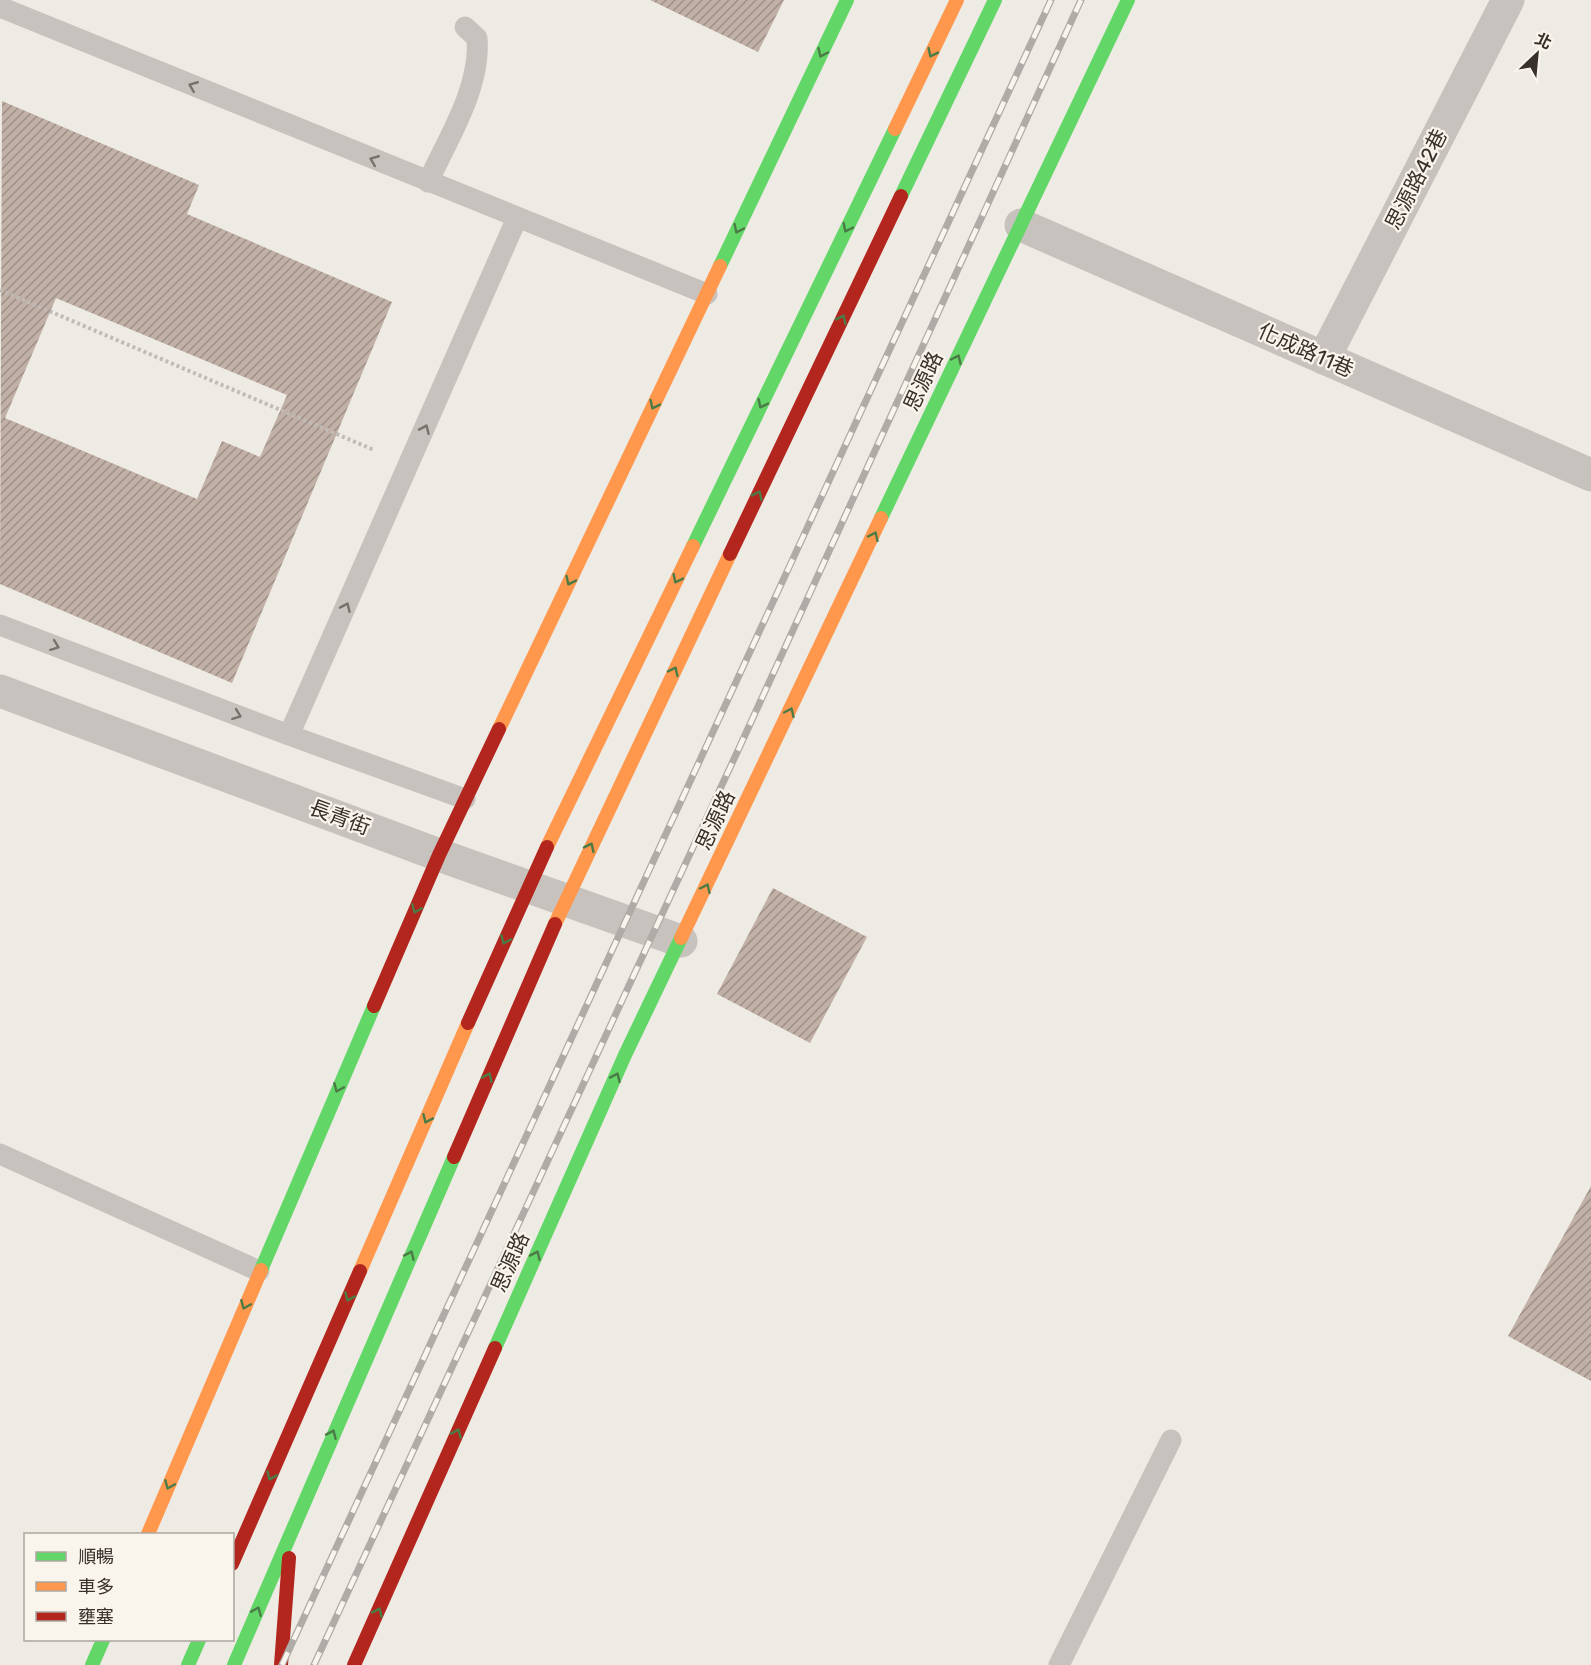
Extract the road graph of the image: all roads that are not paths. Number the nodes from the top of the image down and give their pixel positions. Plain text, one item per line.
1 (847, 0) edge
2 (957, 0) edge
3 (995, 0) edge
4 (1128, 0) edge
5 (1508, 0) edge
6 (0, 7) edge
7 (465, 27) dead end
8 (428, 182) junction
9 (517, 218) junction
10 (1021, 225) junction
11 (707, 294) junction
12 (1324, 358) junction
13 (1591, 475) edge
14 (0, 625) edge
15 (0, 691) edge
16 (289, 735) junction
17 (465, 799) junction
18 (439, 855) junction
19 (528, 886) junction
20 (565, 900) junction
21 (681, 941) junction
22 (0, 1154) edge
23 (259, 1271) junction
24 (1171, 1440) dead end
25 (292, 1526) junction
26 (148, 1533) edge
27 (234, 1558) edge
28 (103, 1641) edge
29 (199, 1641) edge
30 (92, 1665) edge
31 (188, 1665) edge
32 (234, 1665) edge
33 (280, 1665) edge
34 (354, 1665) edge
35 (1059, 1665) edge

1 -> 11 main road
2 -> 19 main road
20 -> 3 main road
4 - 10 main road, 思源路
5 - 12 street, 思源路42巷
8 -> 6 lane
7 - 8 lane
8 - 9 lane
9 - 11 lane
16 -> 9 lane
10 - 12 street, 化成路11巷
21 -> 10 main road, 思源路
11 -> 17 main road
12 - 13 street, 化成路11巷
14 -> 16 lane
15 - 18 street, 長青街
16 - 17 lane
17 - 18 main road
18 - 19 street, 長青街
18 -> 23 main road
19 - 20 street, 長青街
19 -> 27 main road
20 - 21 street, 長青街
25 -> 20 main road
34 -> 21 main road, 思源路
22 - 23 lane
23 -> 26 main road
24 - 35 lane
32 -> 25 main road
25 - 33 main road
28 - 30 main road
29 - 31 main road

